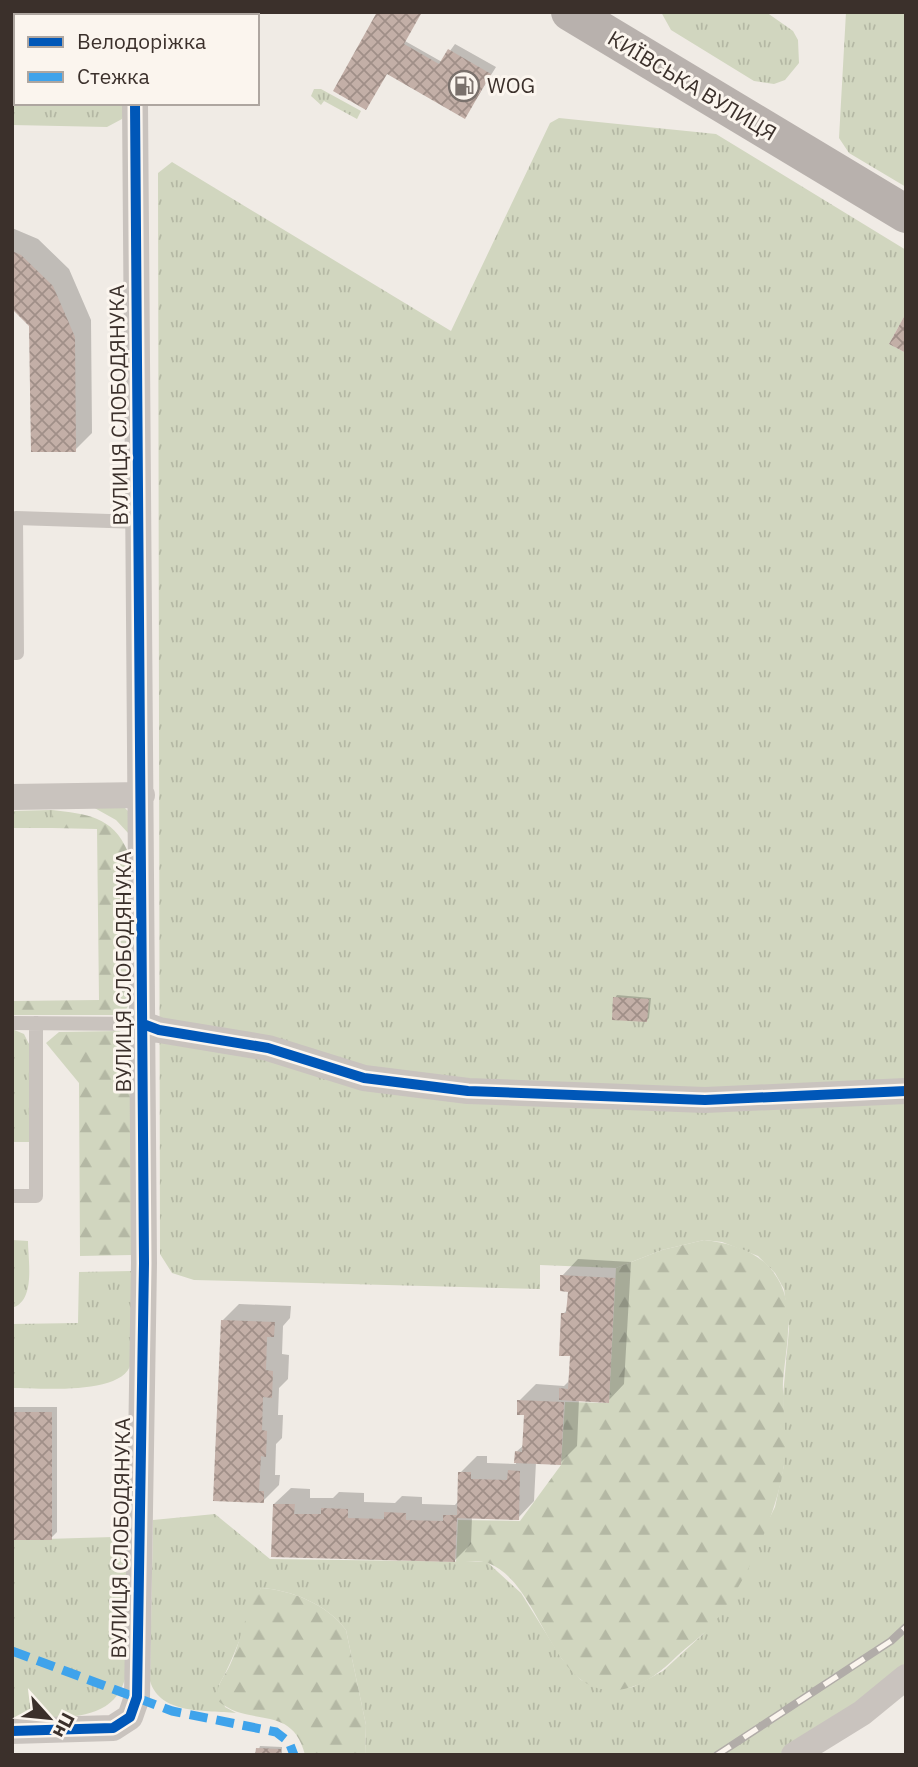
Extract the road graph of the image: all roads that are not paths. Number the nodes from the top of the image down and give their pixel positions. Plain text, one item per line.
1 (570, 12) edge
2 (135, 105) edge
3 (906, 214) edge
4 (141, 522) junction
5 (12, 653) edge
6 (142, 795) junction
7 (12, 797) edge
8 (12, 1023) edge
9 (36, 1023) junction
10 (143, 1024) junction
11 (906, 1091) edge
12 (12, 1196) edge
13 (906, 1677) edge
14 (12, 1731) edge
15 (794, 1755) edge

1 - 3 main road, КИЇВСЬКА ВУЛИЦЯ
2 - 4 street, ВУЛИЦЯ СЛОБОДЯНУКА
4 - 5 lane
4 - 6 street, ВУЛИЦЯ СЛОБОДЯНУКА
6 - 7 street
6 - 10 street, ВУЛИЦЯ СЛОБОДЯНУКА
8 - 9 lane
9 - 10 lane
9 - 12 lane
10 - 11 street
10 - 14 street, ВУЛИЦЯ СЛОБОДЯНУКА
13 - 15 street

